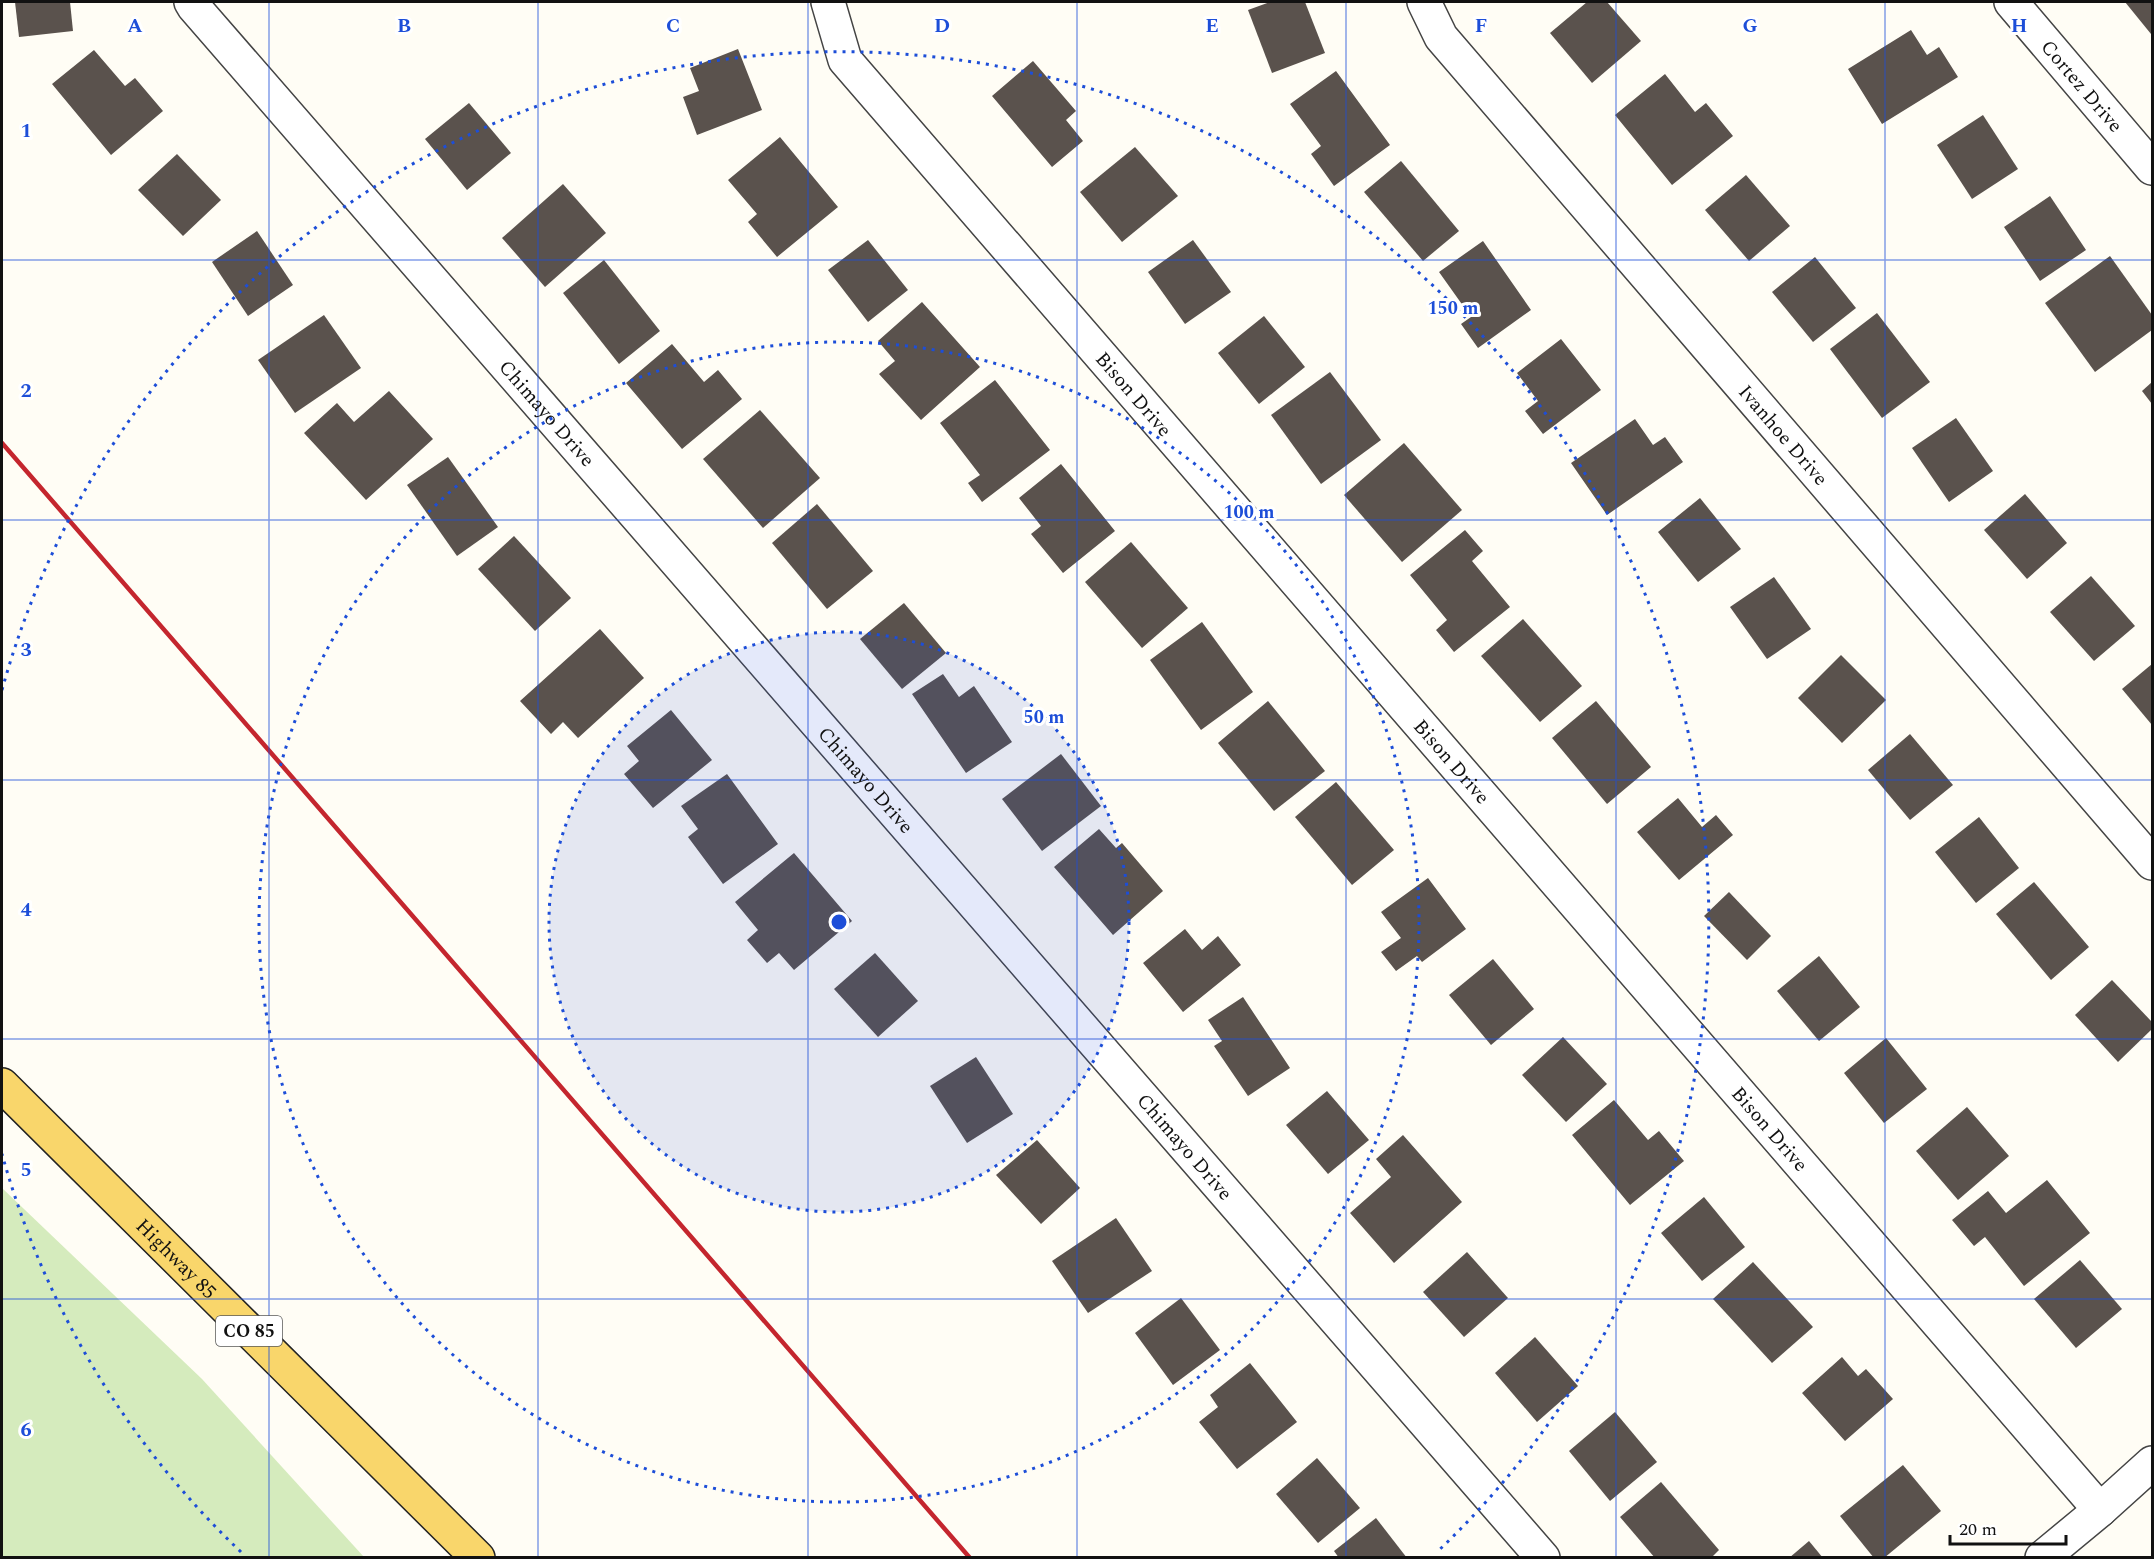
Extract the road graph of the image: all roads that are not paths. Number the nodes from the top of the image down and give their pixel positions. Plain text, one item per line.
1 (191, 2) edge
2 (828, 2) edge
3 (1424, 2) edge
4 (2011, 2) edge
5 (2152, 168) edge
6 (2152, 863) edge
7 (2, 1085) edge
8 (2152, 1463) edge
9 (2100, 1510) junction
10 (478, 1557) edge
11 (1543, 1557) edge
12 (2042, 1557) edge

1 - 11 street, Chimayo Drive
2 - 9 street, Bison Drive
3 - 6 street, Ivanhoe Drive
4 - 5 street, Cortez Drive
7 - 10 main road, Highway 85 / CO 85
8 - 9 street
9 - 12 street

